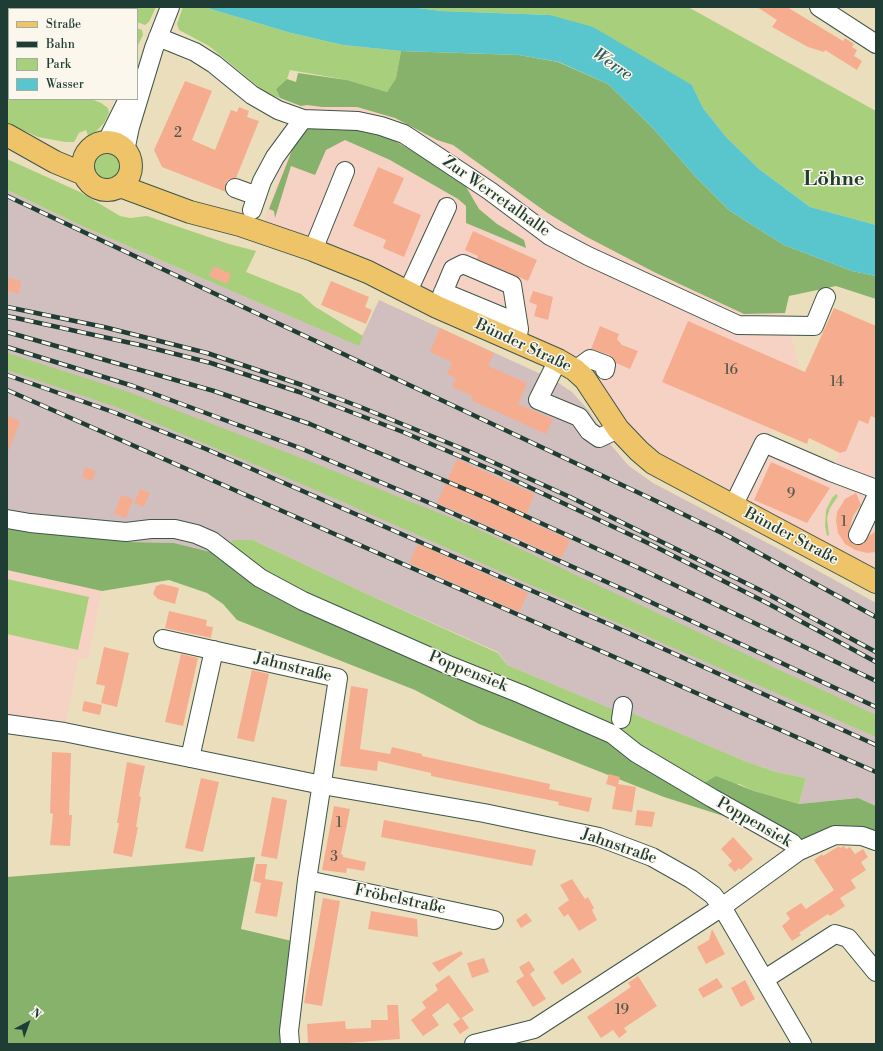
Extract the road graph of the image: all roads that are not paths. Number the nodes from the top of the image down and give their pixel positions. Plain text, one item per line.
1 (170, 7) edge
2 (818, 7) edge
3 (156, 42) junction
4 (876, 44) edge
5 (138, 80) edge
6 (128, 100) edge
7 (303, 119) junction
8 (10, 136) edge
9 (120, 162) junction
10 (85, 164) junction
11 (344, 171) dead end
12 (235, 188) dead end
13 (447, 207) dead end
14 (313, 250) junction
15 (445, 289) junction
16 (408, 291) junction
17 (826, 297) dead end
18 (516, 319) junction
19 (566, 365) junction
20 (605, 370) dead end
21 (618, 428) junction
22 (876, 489) edge
23 (876, 497) edge
24 (733, 506) junction
25 (7, 518) edge
26 (858, 535) dead end
27 (876, 582) edge
28 (163, 639) dead end
29 (214, 650) junction
30 (7, 724) edge
31 (190, 758) junction
32 (322, 785) junction
33 (876, 840) edge
34 (799, 851) junction
35 (307, 880) junction
36 (722, 907) junction
37 (494, 920) dead end
38 (876, 972) edge
39 (765, 979) junction
40 (290, 1044) edge
41 (474, 1044) edge
42 (802, 1044) edge

1 - 3 street
2 - 4 street
3 - 5 street
3 - 7 street, Zur Werretalhalle
3 - 9 street
6 - 9 street
7 - 12 street
7 - 17 street, Zur Werretalhalle
8 - 10 main road
9 - 10 main road
9 - 10 main road
9 - 14 main road, Bünder Straße
11 - 14 street
13 - 16 street
14 - 16 main road, Bünder Straße
15 - 16 main road, Bünder Straße
15 - 18 main road, Bünder Straße
15 - 18 street
18 - 19 main road, Bünder Straße
19 - 20 street
19 - 21 main road, Bünder Straße
19 - 21 street
21 - 24 main road, Bünder Straße
22 - 24 street
23 - 26 street
24 - 27 main road, Bünder Straße
25 - 34 street, Poppensiek
28 - 29 street, Jahnstraße
29 - 31 street
29 - 32 street, Jahnstraße
30 - 31 street, Jahnstraße
31 - 32 street, Jahnstraße
32 - 35 street
32 - 36 street, Jahnstraße
33 - 34 street, Poppensiek
34 - 36 street, Poppensiek
35 - 37 street, Fröbelstraße
35 - 40 street
36 - 39 street, Jahnstraße
36 - 41 street, Poppensiek
38 - 39 street
39 - 42 street, Jahnstraße

